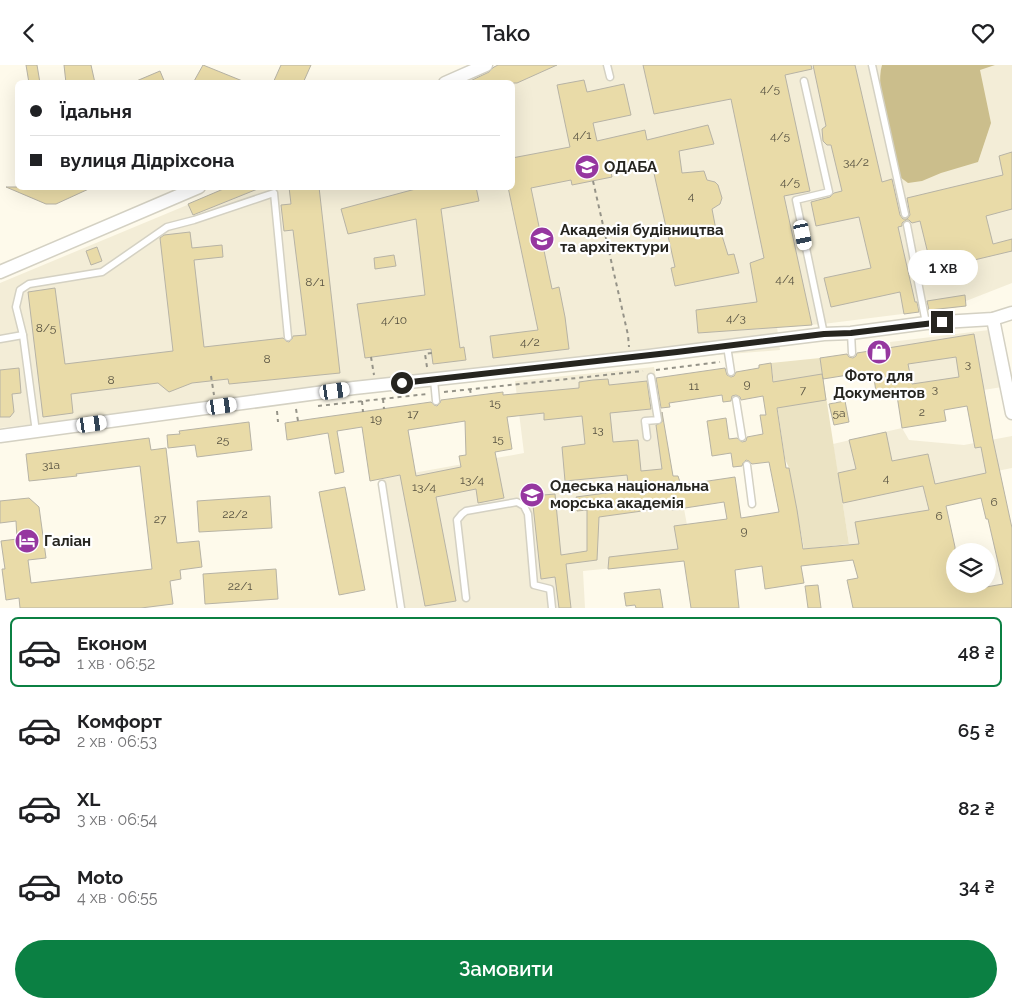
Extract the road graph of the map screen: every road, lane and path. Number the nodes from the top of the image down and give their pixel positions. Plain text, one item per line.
1 (486, 65) edge
2 (607, 65) edge
3 (872, 65) edge
4 (610, 77) dead end
5 (452, 80) edge
6 (804, 81) dead end
7 (593, 181) dead end
8 (192, 190) edge
9 (905, 214) dead end
10 (907, 225) dead end
11 (0, 272) edge
12 (1012, 313) edge
13 (993, 319) junction
14 (926, 323) junction
15 (851, 333) junction
16 (824, 334) junction
17 (23, 335) junction
18 (288, 337) dead end
19 (0, 339) edge
20 (727, 346) junction
21 (432, 353) dead end
22 (852, 353) dead end
23 (371, 357) dead end
24 (629, 357) junction
25 (729, 361) junction
26 (427, 368) dead end
27 (731, 372) dead end
28 (374, 375) dead end
29 (592, 376) junction
30 (651, 377) dead end
31 (593, 380) dead end
32 (435, 386) junction
33 (470, 389) junction
34 (471, 396) dead end
35 (383, 399) junction
36 (736, 400) dead end
37 (362, 401) junction
38 (436, 401) dead end
39 (315, 407) dead end
40 (296, 409) dead end
41 (384, 409) dead end
42 (363, 411) dead end
43 (269, 412) dead end
44 (1012, 413) edge
45 (298, 421) dead end
46 (278, 422) dead end
47 (36, 432) junction
48 (0, 436) edge
49 (647, 437) dead end
50 (742, 437) dead end
51 (747, 465) dead end
52 (382, 484) dead end
53 (752, 504) dead end
54 (466, 598) dead end
55 (401, 608) edge
56 (552, 608) edge

1 - 5 street
2 - 4 lane
3 - 9 lane
6 - 16 lane
7 - 24 path
8 - 11 street
10 - 14 lane
12 - 13 street
13 - 14 street
13 - 44 street
14 - 15 street
15 - 16 street
15 - 22 lane
16 - 20 street
17 - 18 lane
17 - 19 lane
17 - 47 lane
20 - 24 street
20 - 25 lane
21 - 26 path
23 - 28 path
24 - 32 street
25 - 27 lane
25 - 29 path
29 - 31 path
29 - 33 path
30 - 49 lane
32 - 33 path
32 - 35 path
32 - 38 lane
32 - 47 street
33 - 34 path
35 - 37 path
35 - 41 path
36 - 50 lane
37 - 39 path
37 - 42 path
40 - 45 path
43 - 46 path
47 - 48 street
51 - 53 lane
52 - 55 lane
54 - 56 lane

